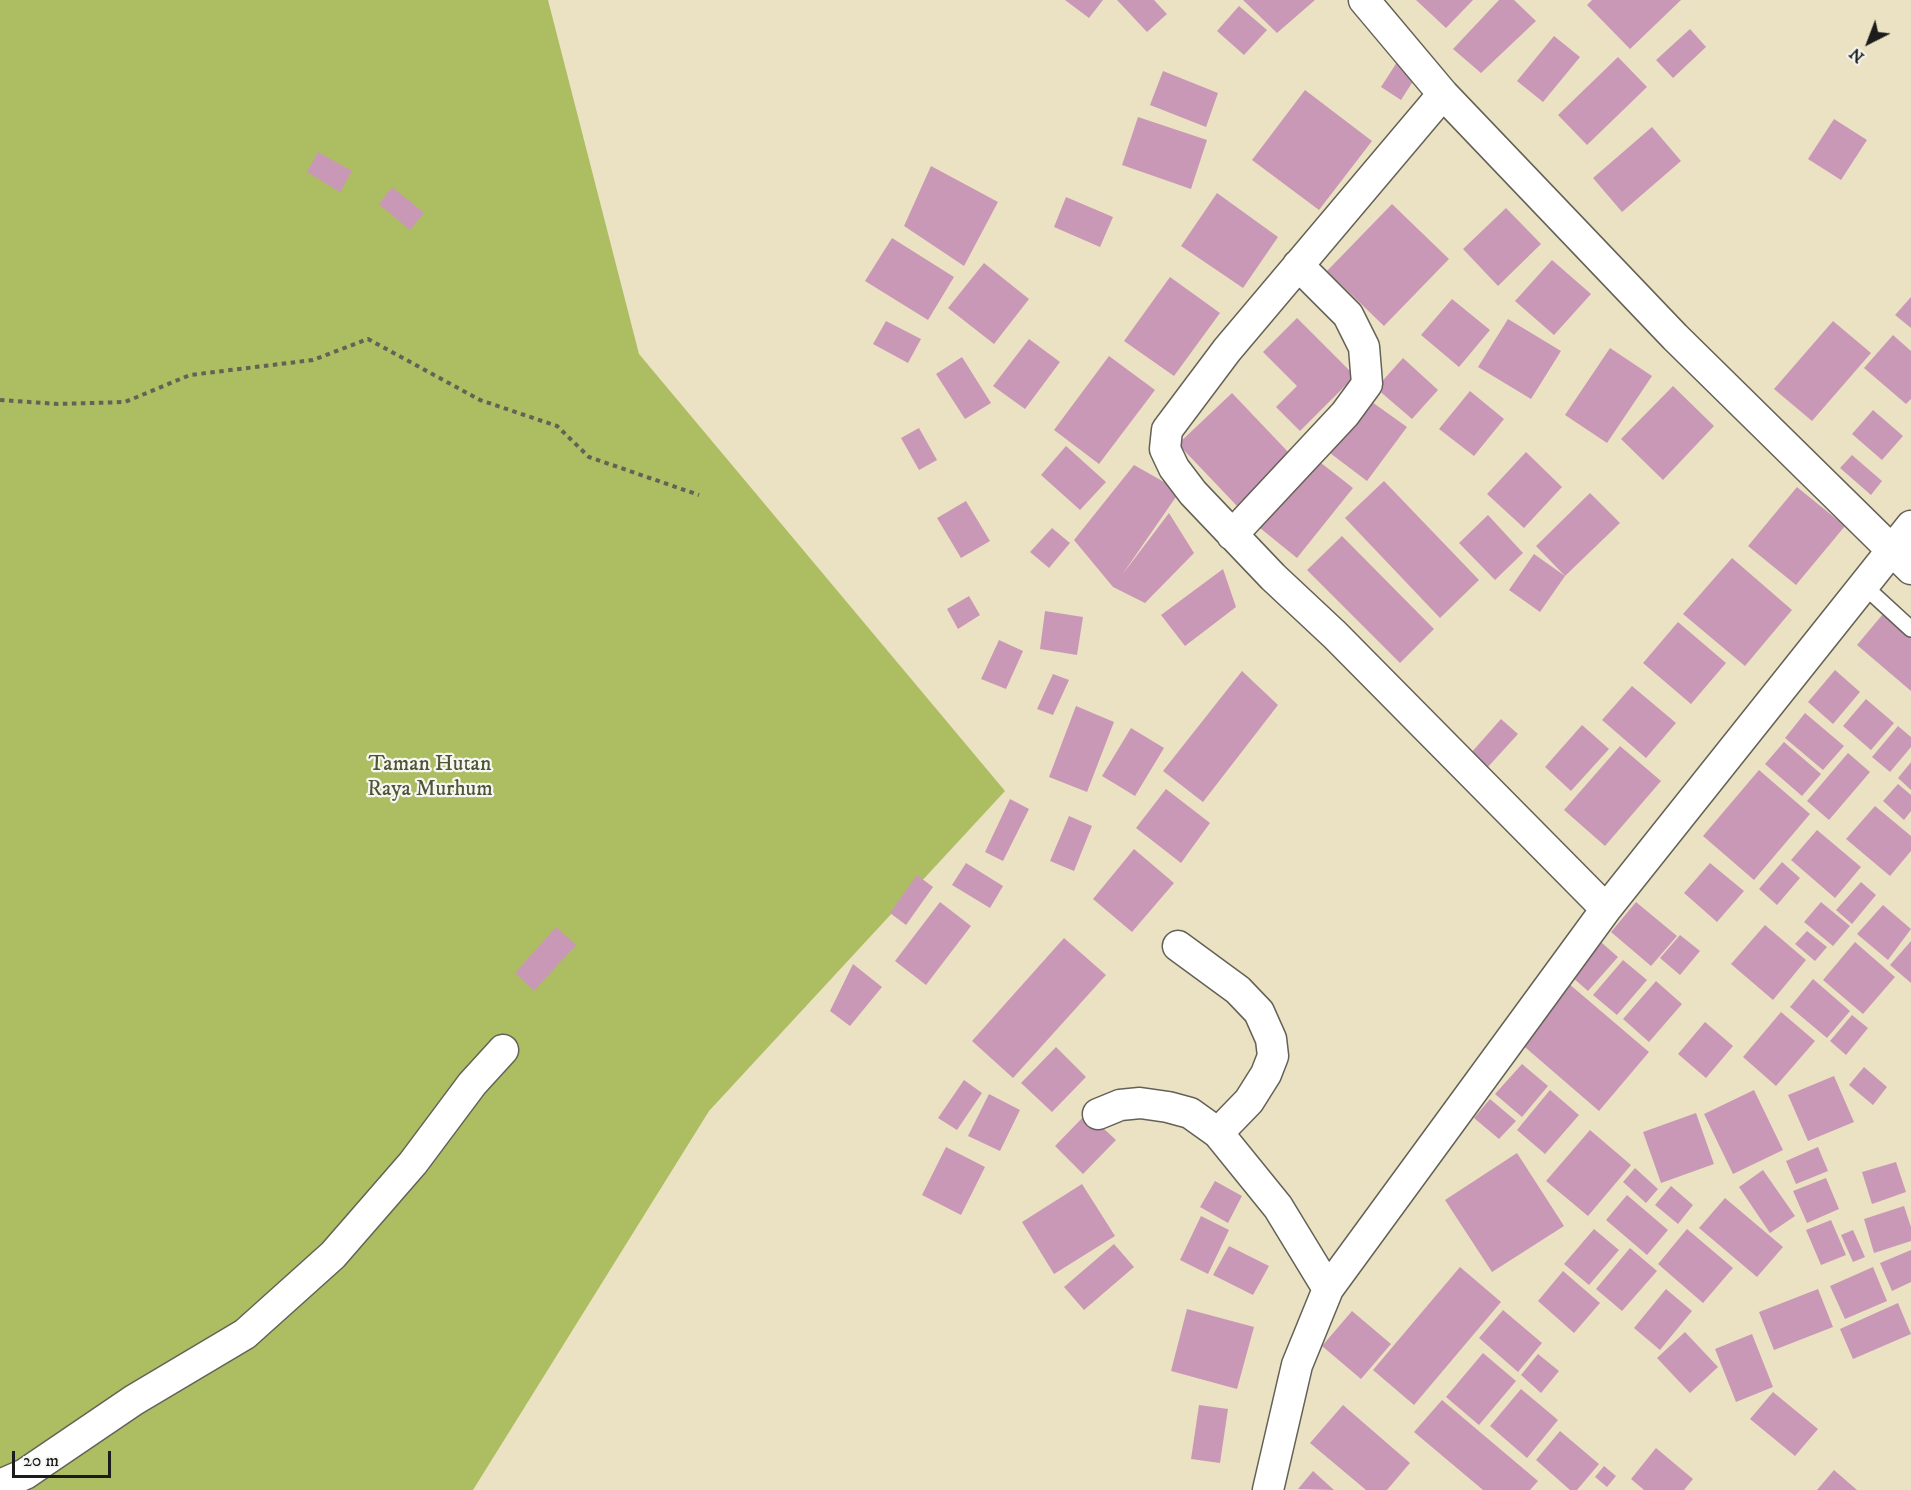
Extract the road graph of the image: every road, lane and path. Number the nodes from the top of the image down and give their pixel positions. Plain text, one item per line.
1 (1364, 0) edge
2 (1443, 94) junction
3 (1298, 265) junction
4 (0, 400) edge
5 (699, 495) dead end
6 (1911, 526) edge
7 (1232, 534) junction
8 (1901, 559) edge
9 (1862, 584) junction
10 (1911, 629) edge
11 (1606, 909) junction
12 (1178, 946) dead end
13 (503, 1050) dead end
14 (1098, 1114) dead end
15 (1218, 1133) junction
16 (1328, 1289) junction
17 (0, 1485) edge
18 (1268, 1490) edge

1 - 2 street
2 - 3 street
2 - 8 street
3 - 7 street
3 - 7 street
4 - 5 path
6 - 8 street
7 - 11 street
8 - 9 street
9 - 10 lane
9 - 11 street
11 - 16 street
12 - 15 street
13 - 17 street
14 - 15 street
15 - 16 street
16 - 18 street

